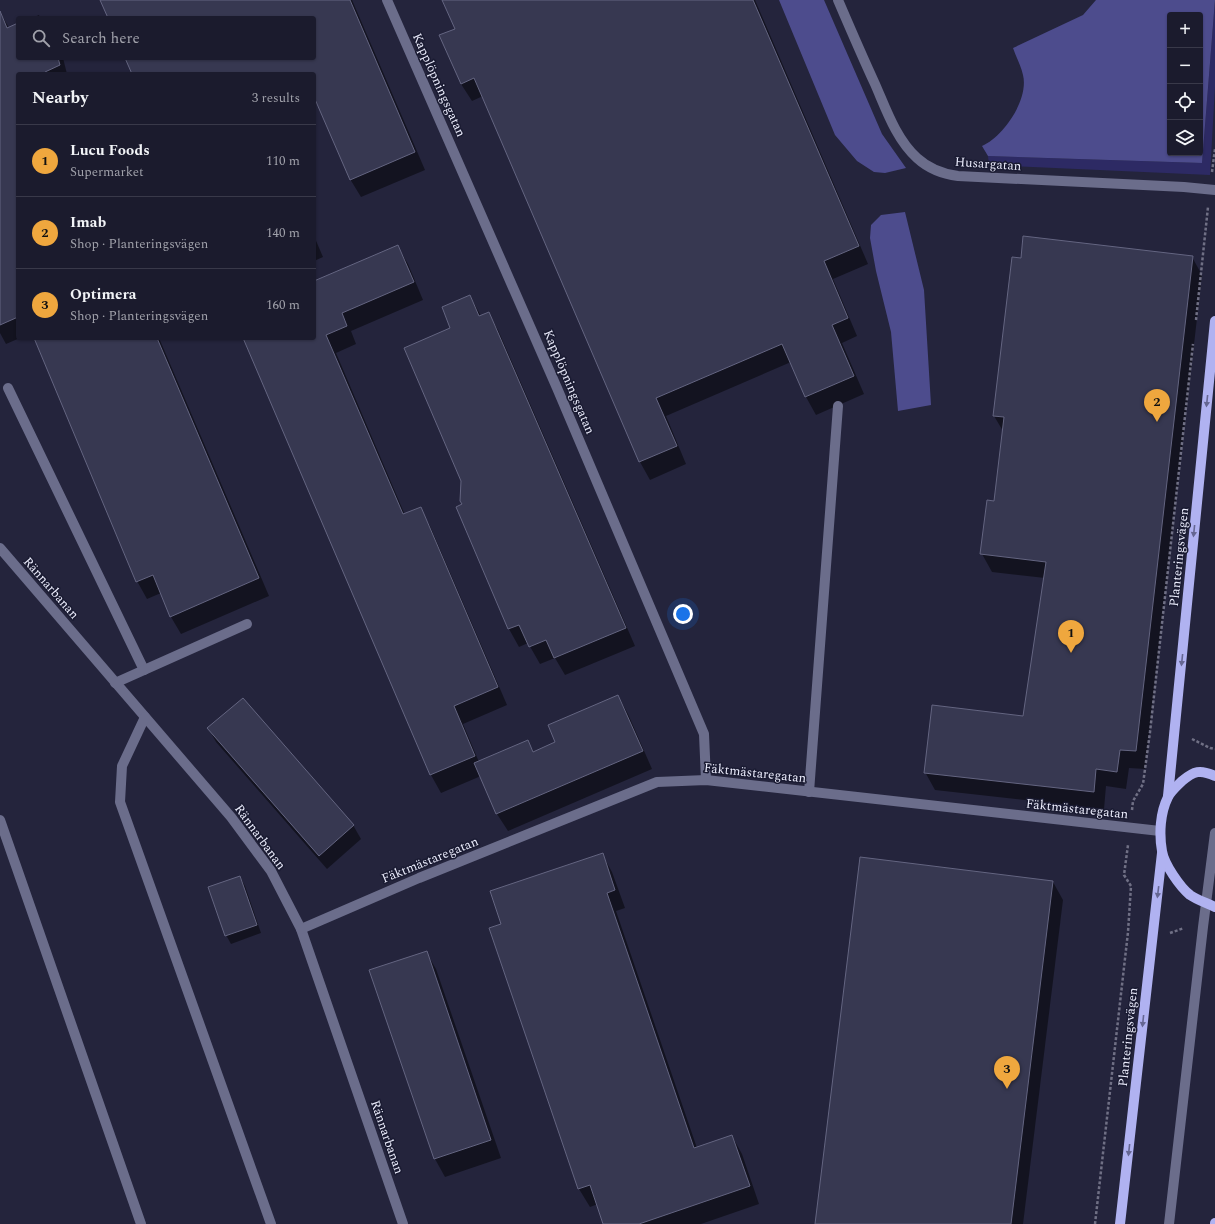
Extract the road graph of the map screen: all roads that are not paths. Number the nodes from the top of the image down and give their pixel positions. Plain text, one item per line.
1 (387, 0) edge
2 (838, 0) edge
3 (1212, 190) edge
4 (1215, 321) edge
5 (8, 388) dead end
6 (838, 406) dead end
7 (0, 548) edge
8 (247, 624) dead end
9 (144, 670) junction
10 (115, 682) junction
11 (145, 717) junction
12 (1215, 776) edge
13 (706, 780) junction
14 (809, 792) junction
15 (1168, 796) junction
16 (0, 820) edge
17 (1160, 831) junction
18 (1215, 833) edge
19 (1162, 853) junction
20 (1210, 905) edge
21 (301, 929) junction
22 (141, 1224) edge
23 (270, 1224) edge
24 (403, 1224) edge
25 (1120, 1224) edge
26 (1169, 1224) edge

1 - 13 street, Kapplöpningsgatan
2 - 3 street, Husargatan
4 -> 15 main road, Planteringsvägen
5 - 9 street
6 - 14 street
7 - 10 street, Rännarbanan
8 - 9 street
9 - 10 street
10 - 11 street, Rännarbanan
11 - 21 street, Rännarbanan
11 - 23 street
12 - 15 main road
13 - 14 street, Fäktmästaregatan
13 - 21 street, Fäktmästaregatan
14 - 17 street, Fäktmästaregatan
15 - 17 main road, Planteringsvägen
16 - 22 street
17 - 19 main road, Planteringsvägen
18 - 20 street
19 - 20 main road
19 -> 25 main road, Planteringsvägen
20 - 26 street
21 - 24 street, Rännarbanan

